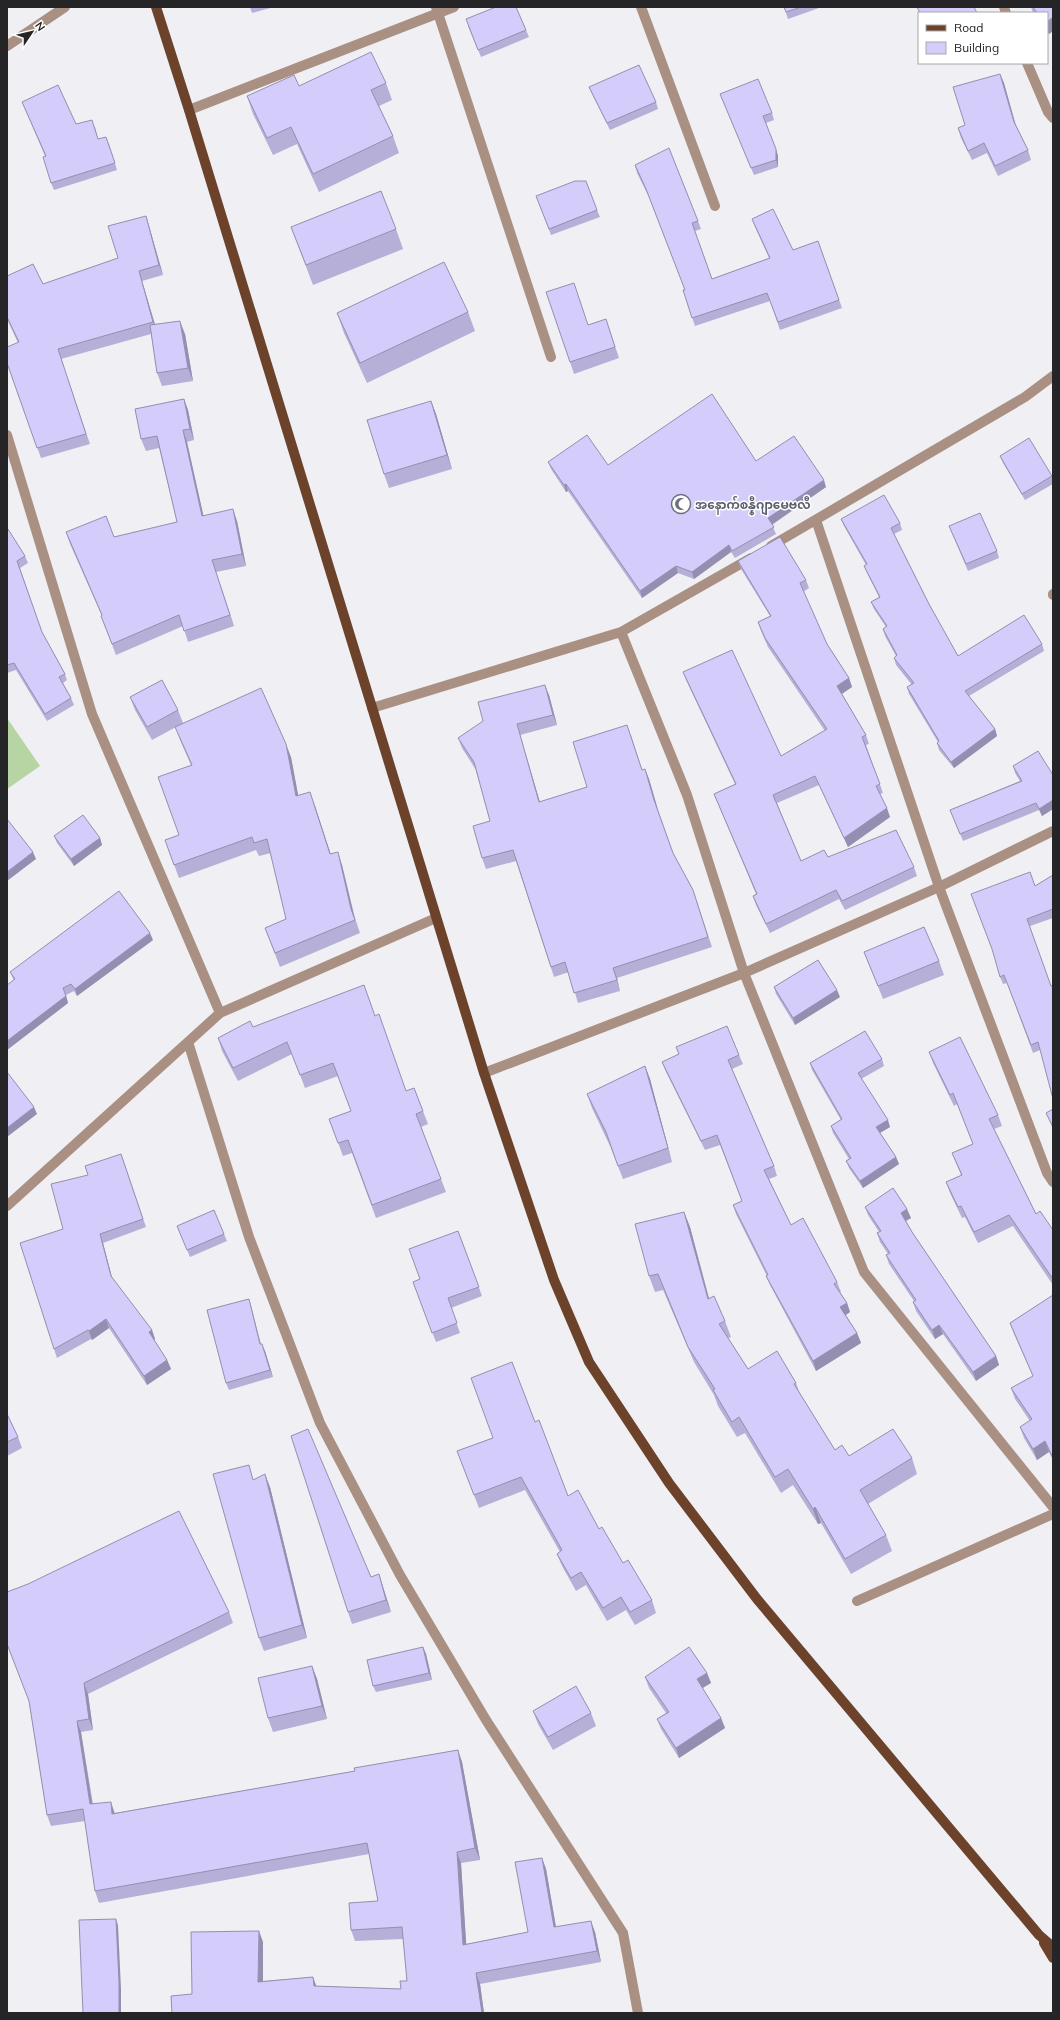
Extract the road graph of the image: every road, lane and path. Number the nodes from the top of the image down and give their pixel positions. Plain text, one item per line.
1 (65, 7) edge
2 (156, 7) edge
3 (454, 7) edge
4 (641, 7) edge
5 (437, 10) edge
6 (7, 46) edge
7 (1027, 64) edge
8 (190, 110) junction
9 (1053, 118) edge
10 (715, 206) dead end
11 (551, 357) dead end
12 (1053, 376) edge
13 (7, 435) edge
14 (816, 520) junction
15 (621, 632) junction
16 (372, 708) junction
17 (1053, 831) edge
18 (939, 887) junction
19 (436, 918) junction
20 (744, 973) junction
21 (220, 1013) junction
22 (188, 1042) junction
23 (484, 1073) junction
24 (1053, 1182) edge
25 (7, 1206) edge
26 (1053, 1507) edge
27 (1053, 1514) edge
28 (857, 1601) dead end
29 (1039, 1935) junction
30 (1053, 1947) edge
31 (1053, 1958) edge
32 (638, 2013) edge

1 - 6 street
2 - 8 main road
3 - 5 street
4 - 10 street
5 - 8 street
5 - 11 street
7 - 9 street
8 - 16 main road
12 - 14 street
13 - 21 street
14 - 15 street
14 - 18 street
15 - 16 street
15 - 20 street
16 - 19 main road
17 - 18 street
18 - 20 street
18 - 24 street
19 - 21 street
19 - 23 main road
20 - 23 street
20 - 26 street
21 - 22 street
22 - 25 street
22 - 32 street
23 - 29 main road
27 - 28 street
29 - 30 main road
29 - 31 main road

